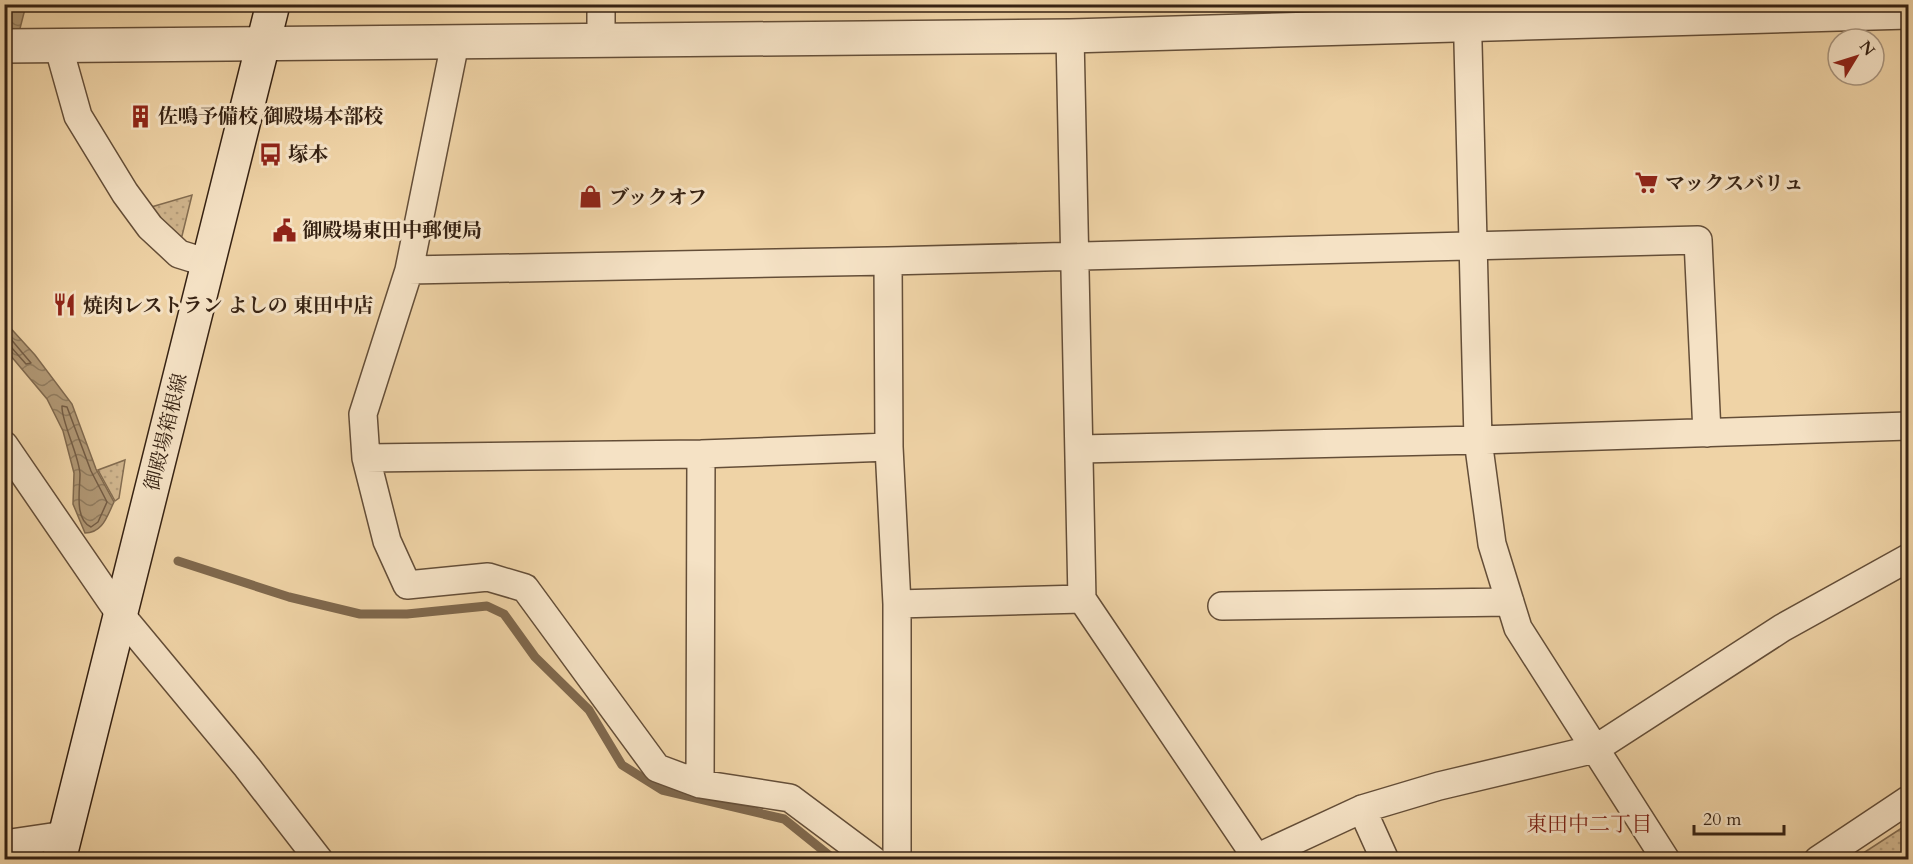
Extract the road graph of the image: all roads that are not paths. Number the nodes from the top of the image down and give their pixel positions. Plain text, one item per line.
1 (273, 4) edge
2 (601, 4) edge
3 (1855, 8) edge
4 (1908, 12) edge
5 (1467, 15) edge
6 (1070, 36) junction
7 (601, 40) junction
8 (264, 43) junction
9 (455, 43) junction
10 (58, 45) junction
11 (13, 46) edge
12 (1475, 247) junction
13 (1075, 256) junction
14 (888, 261) junction
15 (208, 263) junction
16 (410, 270) junction
17 (1908, 426) edge
18 (1707, 433) junction
19 (1478, 440) junction
20 (4, 445) edge
21 (889, 447) junction
22 (1080, 449) junction
23 (701, 454) junction
24 (366, 458) junction
25 (1908, 558) edge
26 (1082, 599) junction
27 (1510, 602) junction
28 (897, 604) junction
29 (1222, 606) dead end
30 (120, 614) junction
31 (1595, 749) junction
32 (700, 784) junction
33 (1908, 800) edge
34 (1362, 809) junction
35 (4, 844) edge
36 (62, 847) edge
37 (1254, 858) edge
38 (320, 860) edge
39 (873, 860) edge
40 (897, 860) edge
41 (1385, 860) edge
42 (1666, 860) edge
43 (1818, 860) edge

1 - 8 street, 御殿場箱根線
2 - 7 street
3 - 4 street
3 - 5 street
5 - 6 street
5 - 12 street
6 - 7 street
6 - 13 street
7 - 9 street
8 - 9 street
8 - 10 street
8 - 15 street, 御殿場箱根線
9 - 16 street
10 - 11 street
10 - 15 street
12 - 13 street
12 - 18 street
12 - 19 street
13 - 14 street
13 - 22 street
14 - 16 street
14 - 21 street
15 - 30 street, 御殿場箱根線
16 - 24 street
17 - 18 street
18 - 19 street
19 - 22 street
19 - 27 street
20 - 30 street
21 - 23 street
21 - 28 street
22 - 26 street
23 - 24 street
23 - 32 street
24 - 32 street
25 - 31 street
26 - 28 street
26 - 37 street
27 - 29 street
27 - 31 street
28 - 40 street
30 - 36 street, 御殿場箱根線
30 - 38 street
31 - 34 street
31 - 42 street
32 - 39 street
33 - 43 street
34 - 37 street
34 - 41 street
35 - 36 street

